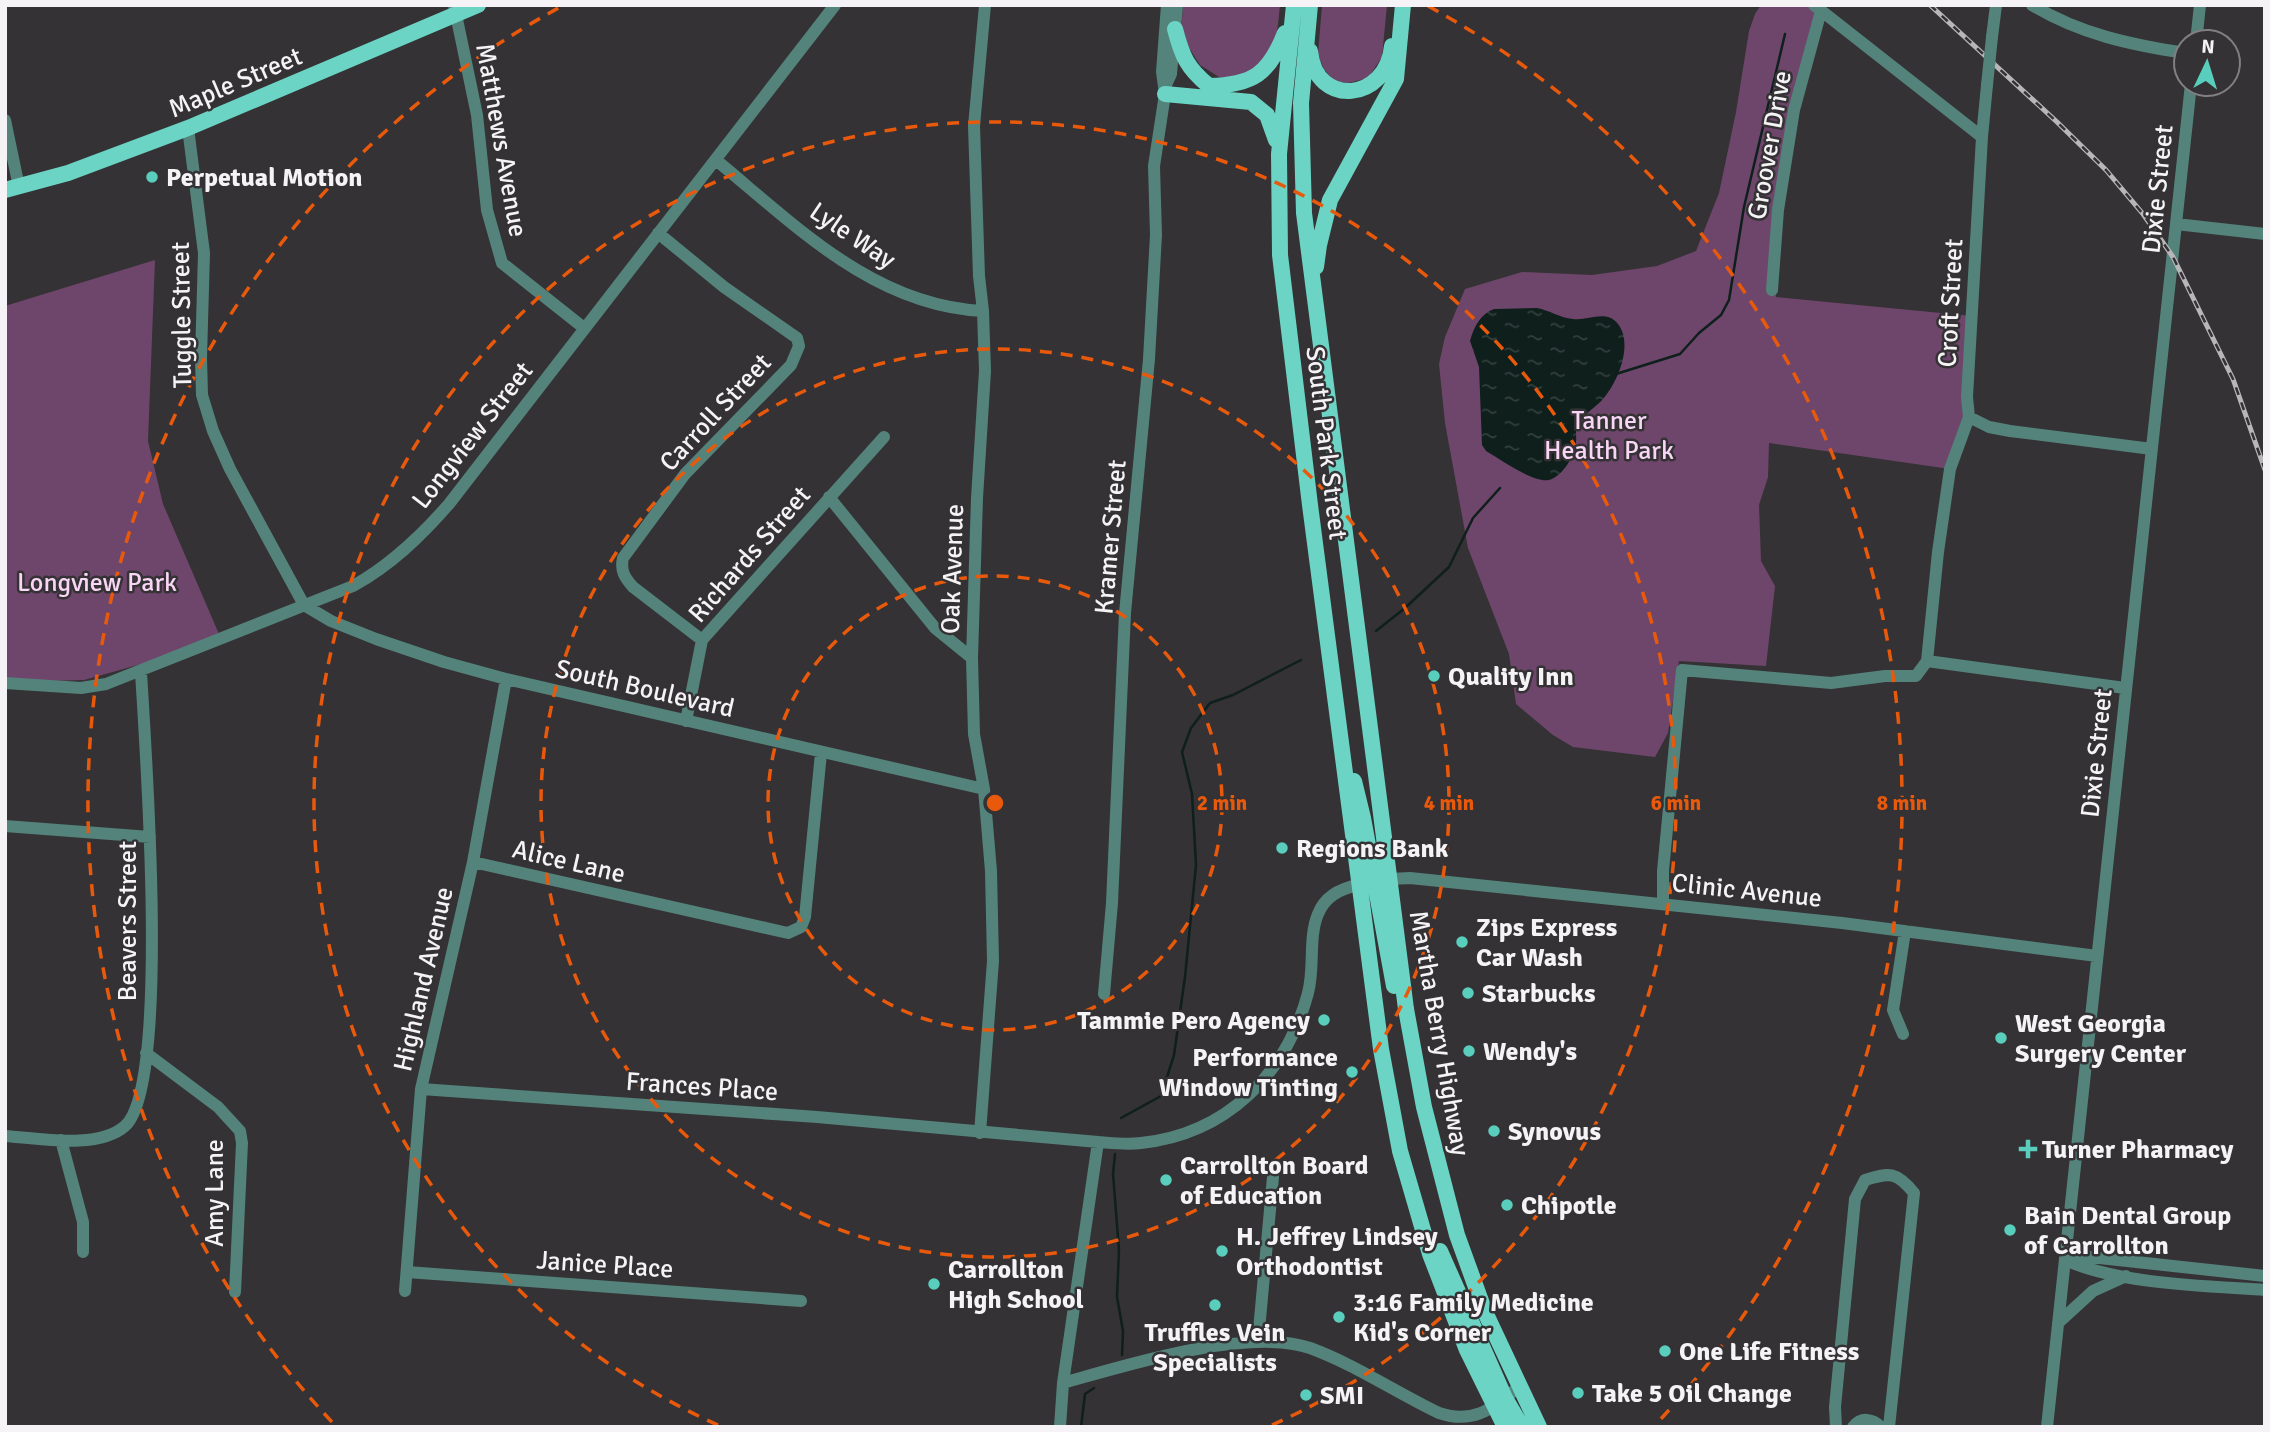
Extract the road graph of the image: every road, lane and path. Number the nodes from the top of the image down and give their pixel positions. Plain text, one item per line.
1 (478, 5) edge
2 (835, 5) edge
3 (985, 5) edge
4 (1167, 5) edge
5 (1177, 5) edge
6 (1310, 5) edge
7 (1394, 5) edge
8 (1404, 5) edge
9 (1996, 5) edge
10 (2032, 5) edge
11 (2200, 5) edge
12 (1293, 8) edge
13 (1817, 8) edge
14 (454, 10) edge
15 (1308, 24) junction
16 (2198, 28) edge
17 (1175, 29) junction
18 (2172, 51) edge
19 (1209, 86) junction
20 (1165, 89) junction
21 (2190, 98) edge
22 (5, 120) edge
23 (188, 128) junction
24 (1982, 137) junction
25 (1279, 154) junction
26 (716, 160) junction
27 (12, 189) edge
28 (2176, 224) junction
29 (658, 233) junction
30 (2265, 234) edge
31 (1772, 290) dead end
32 (1313, 297) junction
33 (983, 311) junction
34 (584, 328) junction
35 (1969, 417) junction
36 (884, 437) dead end
37 (2152, 449) junction
38 (829, 497) junction
39 (1343, 520) junction
40 (1312, 526) junction
41 (304, 606) junction
42 (702, 640) junction
43 (972, 658) junction
44 (1927, 661) junction
45 (141, 672) junction
46 (506, 679) junction
47 (5, 683) edge
48 (2125, 688) junction
49 (686, 721) junction
50 (821, 752) junction
51 (984, 789) junction
52 (5, 826) edge
53 (150, 837) junction
54 (473, 862) junction
55 (1374, 882) junction
56 (1663, 903) junction
57 (1905, 931) junction
58 (2097, 956) junction
59 (1104, 994) dead end
60 (1903, 1034) dead end
61 (146, 1053) junction
62 (421, 1089) junction
63 (980, 1133) junction
64 (5, 1136) edge
65 (61, 1140) junction
66 (1098, 1142) junction
67 (1273, 1177) dead end
68 (83, 1252) dead end
69 (2066, 1260) junction
70 (407, 1272) junction
71 (2126, 1276) junction
72 (2265, 1276) edge
73 (2265, 1290) edge
74 (405, 1291) dead end
75 (235, 1292) dead end
76 (800, 1301) dead end
77 (2058, 1323) junction
78 (1258, 1341) junction
79 (1063, 1383) junction
80 (1520, 1386) junction
81 (1500, 1402) junction
82 (1060, 1427) edge
83 (1505, 1427) edge
84 (1522, 1427) edge
85 (1539, 1427) edge
86 (1836, 1427) edge
87 (1853, 1427) edge
88 (1881, 1427) edge
89 (1889, 1427) edge
90 (2047, 1427) edge

1 - 14 main road, Maple Street
2 - 26 street, Longview Street
3 - 33 street, Oak Avenue
4 - 20 street, Kramer Street
5 - 17 street, Kramer Street
6 - 15 main road, South Park Street
7 - 15 main road
8 - 32 main road
9 - 24 street, Croft Street, bridge
10 - 18 street
11 - 16 street
12 - 19 main road
12 - 25 main road, South Park Street
13 - 24 street
13 - 31 street, Groover Drive
14 - 23 main road, Maple Street
14 - 34 street, Matthews Avenue
15 - 32 main road, South Park Street
17 - 19 main road
17 - 20 street, Kramer Street
19 - 20 main road
20 - 25 main road
20 - 59 street, Kramer Street
21 - 28 street, Dixie Street
22 - 27 street
23 - 27 main road, Maple Street
23 - 41 street, Tuggle Street
24 - 35 street, Croft Street
25 - 40 main road, South Park Street
26 - 29 street, Longview Street
26 - 33 street, Lyle Way
28 - 30 street
28 - 37 street, Dixie Street
29 - 34 street, Longview Street
29 - 42 street, Carroll Street
32 - 39 main road, South Park Street
33 - 43 street, Oak Avenue
34 - 41 street, Longview Street
35 - 37 street
35 - 44 street
36 - 38 street, Richards Street
37 - 48 street, Dixie Street
38 - 42 street, Richards Street
38 - 43 street
39 - 40 main road
39 - 55 main road, South Park Street
40 - 55 main road, South Park Street
41 - 45 street, Longview Street
41 - 46 street, South Boulevard
42 - 49 street, Richards Street
43 - 51 street, Oak Avenue
44 - 48 street
44 - 56 street
45 - 47 street, Longview Street
45 - 53 street, Beavers Street
46 - 49 street, South Boulevard
46 - 54 street, Highland Avenue
48 - 58 street, Dixie Street
49 - 50 street, South Boulevard
50 - 51 street, South Boulevard
50 - 54 street, Alice Lane
51 - 63 street, Oak Avenue
52 - 53 street
53 - 61 street, Beavers Street
54 - 62 street, Highland Avenue
55 - 56 street, Clinic Avenue
55 - 66 street, Frances Place
55 - 80 main road, Martha Berry Highway
55 - 81 main road, Martha Berry Highway
56 - 57 street, Clinic Avenue
57 - 58 street, Clinic Avenue
57 - 60 street
58 - 69 street, Dixie Street
61 - 65 street, Beavers Street
61 - 75 street, Amy Lane
62 - 63 street, Frances Place
62 - 70 street, Highland Avenue
63 - 66 street, Frances Place
64 - 65 street, Beavers Street
65 - 68 street
66 - 79 street
67 - 78 street
69 - 71 street
69 - 72 street
69 - 77 street, Dixie Street
70 - 74 street, Highland Avenue
70 - 76 street, Janice Place
71 - 73 street
71 - 77 street
77 - 90 street, Dixie Street
78 - 79 street
78 - 81 street
79 - 82 street
80 - 81 street
80 - 85 main road, Martha Berry Highway
81 - 83 main road, Martha Berry Highway
81 - 84 main road
86 - 89 street
87 - 88 street

